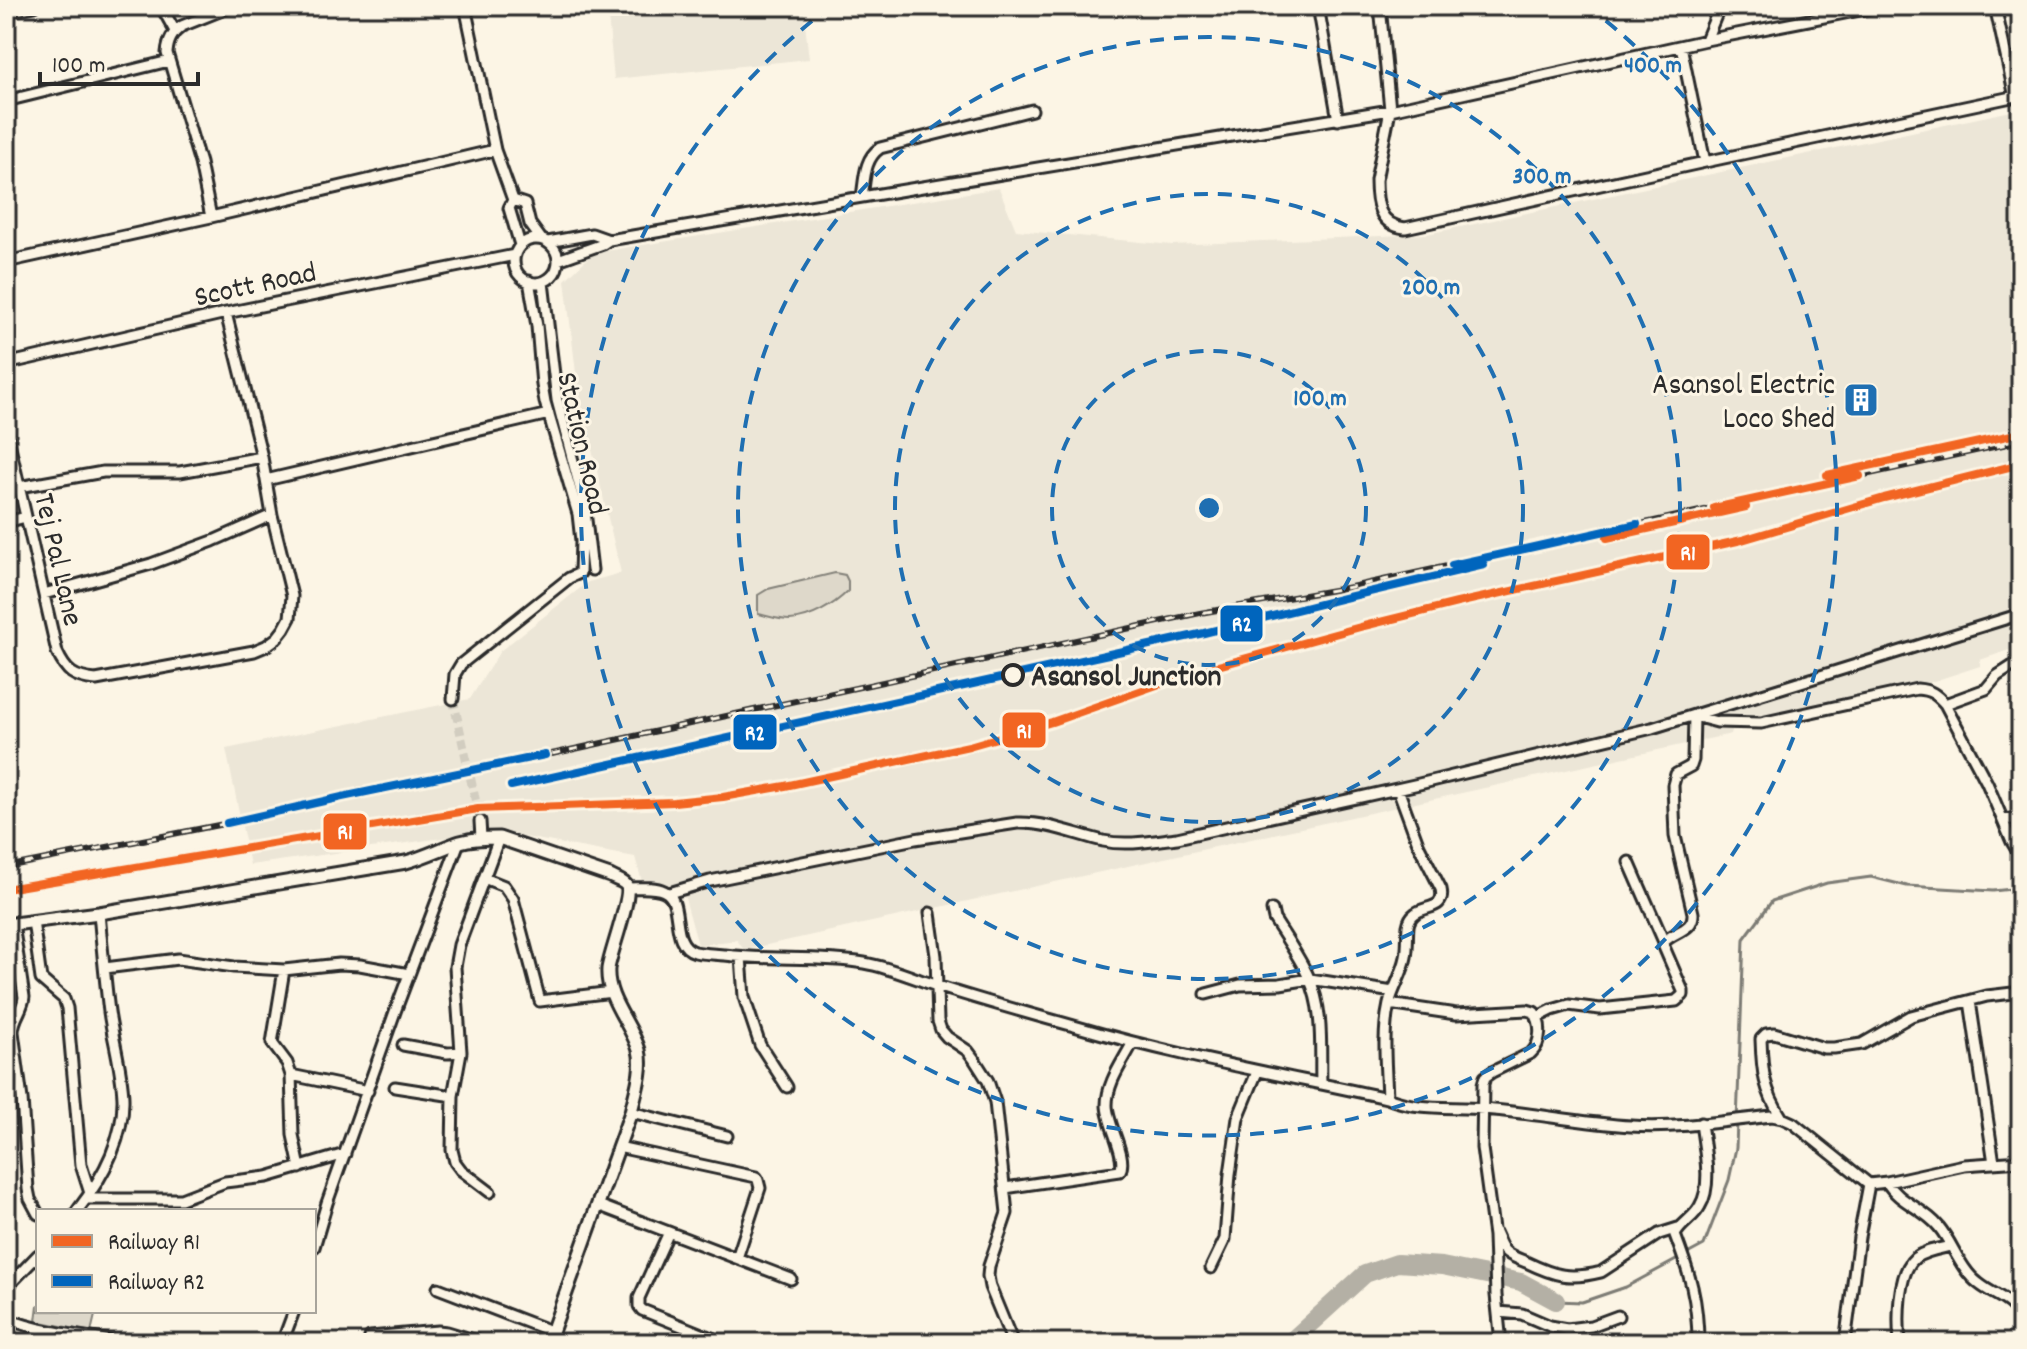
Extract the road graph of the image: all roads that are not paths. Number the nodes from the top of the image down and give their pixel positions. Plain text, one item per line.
1 (35, 6) edge
2 (161, 6) edge
3 (232, 6) edge
4 (465, 6) edge
5 (1318, 6) edge
6 (1380, 6) edge
7 (1720, 6) edge
8 (1881, 6) edge
9 (1995, 6) edge
10 (6, 12) edge
11 (175, 31) junction
12 (1706, 40) junction
13 (1681, 46) junction
14 (169, 61) junction
15 (2018, 96) edge
16 (6, 101) edge
17 (1032, 110) dead end
18 (1390, 110) junction
19 (1338, 120) junction
20 (495, 150) junction
21 (1705, 162) junction
22 (862, 197) junction
23 (513, 200) junction
24 (211, 217) junction
25 (609, 240) junction
26 (544, 241) junction
27 (520, 245) junction
28 (515, 255) junction
29 (558, 260) junction
30 (6, 262) edge
31 (529, 281) junction
32 (543, 282) junction
33 (226, 313) junction
34 (6, 364) edge
35 (549, 414) junction
36 (6, 429) edge
37 (9, 456) edge
38 (262, 457) junction
39 (266, 480) junction
40 (19, 487) junction
41 (272, 515) junction
42 (26, 517) junction
43 (6, 522) edge
44 (592, 570) dead end
45 (44, 594) junction
46 (2021, 614) edge
47 (2021, 664) edge
48 (453, 699) tunnel mouth
49 (1945, 704) junction
50 (1694, 716) junction
51 (1398, 789) junction
52 (2021, 818) edge
53 (2003, 820) junction
54 (480, 821) tunnel mouth
55 (481, 838) junction
56 (499, 838) junction
57 (459, 842) junction
58 (2021, 857) edge
59 (1629, 862) dead end
60 (484, 878) junction
61 (628, 888) junction
62 (669, 893) junction
63 (1272, 910) dead end
64 (99, 913) junction
65 (930, 913) dead end
66 (33, 921) junction
67 (10, 924) edge
68 (1664, 942) junction
69 (741, 957) junction
70 (105, 968) junction
71 (284, 970) junction
72 (409, 974) junction
73 (1310, 979) junction
74 (936, 985) junction
75 (612, 992) junction
76 (1393, 992) junction
77 (2021, 992) edge
78 (1206, 994) dead end
79 (1970, 1001) junction
80 (1389, 1004) junction
81 (1538, 1017) junction
82 (1133, 1042) junction
83 (403, 1045) dead end
84 (461, 1052) junction
85 (1257, 1072) junction
86 (291, 1075) junction
87 (1321, 1084) junction
88 (395, 1087) dead end
89 (787, 1087) dead end
90 (368, 1091) junction
91 (453, 1096) junction
92 (1387, 1098) junction
93 (1483, 1109) junction
94 (631, 1112) junction
95 (1777, 1117) junction
96 (1706, 1123) junction
97 (727, 1136) dead end
98 (618, 1147) junction
99 (345, 1154) junction
100 (2021, 1161) edge
101 (1994, 1163) junction
102 (300, 1168) junction
103 (1887, 1182) junction
104 (1869, 1184) junction
105 (1005, 1188) junction
106 (490, 1192) dead end
107 (88, 1196) junction
108 (178, 1200) junction
109 (598, 1205) junction
110 (78, 1209) edge
111 (177, 1209) edge
112 (36, 1210) edge
113 (1492, 1224) junction
114 (669, 1232) junction
115 (1677, 1232) junction
116 (316, 1241) edge
117 (1951, 1246) junction
118 (36, 1257) edge
119 (737, 1258) junction
120 (1211, 1268) dead end
121 (791, 1279) dead end
122 (6, 1288) edge
123 (438, 1288) dead end
124 (1498, 1312) junction
125 (293, 1313) edge
126 (1618, 1316) dead end
127 (6, 1318) edge
128 (2021, 1318) edge
129 (370, 1337) dead end
130 (550, 1337) edge
131 (127, 1343) edge
132 (282, 1343) edge
133 (484, 1343) edge
134 (724, 1343) edge
135 (1013, 1343) edge
136 (1501, 1343) edge
137 (1698, 1343) edge
138 (1845, 1343) edge
139 (1900, 1343) edge

1 - 10 street
2 - 11 street
3 - 11 street
4 - 20 street
5 - 19 street
6 - 18 street
7 - 12 street
8 - 12 street
9 - 15 street
11 - 14 street
12 - 13 street
13 - 18 street
13 - 21 street
14 - 16 street
14 - 24 street
15 - 21 street
17 - 22 street
18 - 19 street
18 - 21 street
19 - 22 street
20 - 23 street
20 - 24 street
22 - 25 street
23 - 26 street
23 - 27 street
24 - 30 street
25 - 26 street
25 - 29 street
26 - 27 street
26 - 29 street
27 - 28 street
28 - 31 street
28 - 33 street, Scott Road
29 - 32 street
31 - 32 street
31 - 35 street, Station Road
32 - 44 street, Station Road
33 - 34 street, Scott Road
33 - 38 street
35 - 39 street
35 - 48 street, Station Road
36 - 37 street, Tej Pal Lane
37 - 40 street, Tej Pal Lane
38 - 39 street
38 - 40 street
39 - 41 street
40 - 42 street, Tej Pal Lane
41 - 45 street
41 - 45 street, Tej Pal Lane
42 - 43 street
42 - 45 street, Tej Pal Lane
46 - 50 street
47 - 49 street
49 - 50 street
49 - 53 street
50 - 51 street
50 - 68 street
51 - 62 street
51 - 76 street
52 - 53 street
53 - 58 street
54 - 55 street
55 - 56 street
55 - 57 street
56 - 60 street
56 - 61 street
57 - 64 street
57 - 72 street
59 - 68 street
60 - 75 street
60 - 84 street
61 - 62 street
61 - 75 street
62 - 69 street
63 - 73 street
64 - 66 street
64 - 70 street
65 - 74 street
66 - 67 street
66 - 107 street
67 - 112 street
68 - 81 street
69 - 74 street
69 - 89 street
70 - 71 street
70 - 107 street
71 - 72 street
71 - 86 street
72 - 90 street
73 - 76 street
73 - 78 street
73 - 87 street
74 - 82 street
74 - 105 street
75 - 94 street
76 - 80 street
77 - 79 street
79 - 95 street
79 - 101 street
80 - 81 street
80 - 92 street
81 - 93 street
82 - 85 street
82 - 105 street
83 - 84 street
84 - 91 street
85 - 87 street
85 - 120 street
86 - 90 street
86 - 102 street
87 - 92 street
88 - 91 street
90 - 99 street
91 - 106 street
92 - 93 street
93 - 96 street
93 - 113 street
94 - 97 street
94 - 98 street
95 - 96 street
95 - 104 street
96 - 115 street
98 - 109 street
98 - 119 street
99 - 102 street
99 - 116 street
100 - 101 street
101 - 103 street
102 - 108 street
103 - 104 street
103 - 117 street
104 - 138 street
105 - 135 street
107 - 108 street
107 - 110 street
108 - 111 street
109 - 114 street
109 - 130 street
113 - 115 street
113 - 124 street
114 - 119 street
114 - 134 street
115 - 137 street
117 - 128 street
117 - 139 street
118 - 122 street
119 - 121 street
123 - 130 street
124 - 126 street
124 - 136 street
125 - 132 street
127 - 131 street
129 - 133 street

